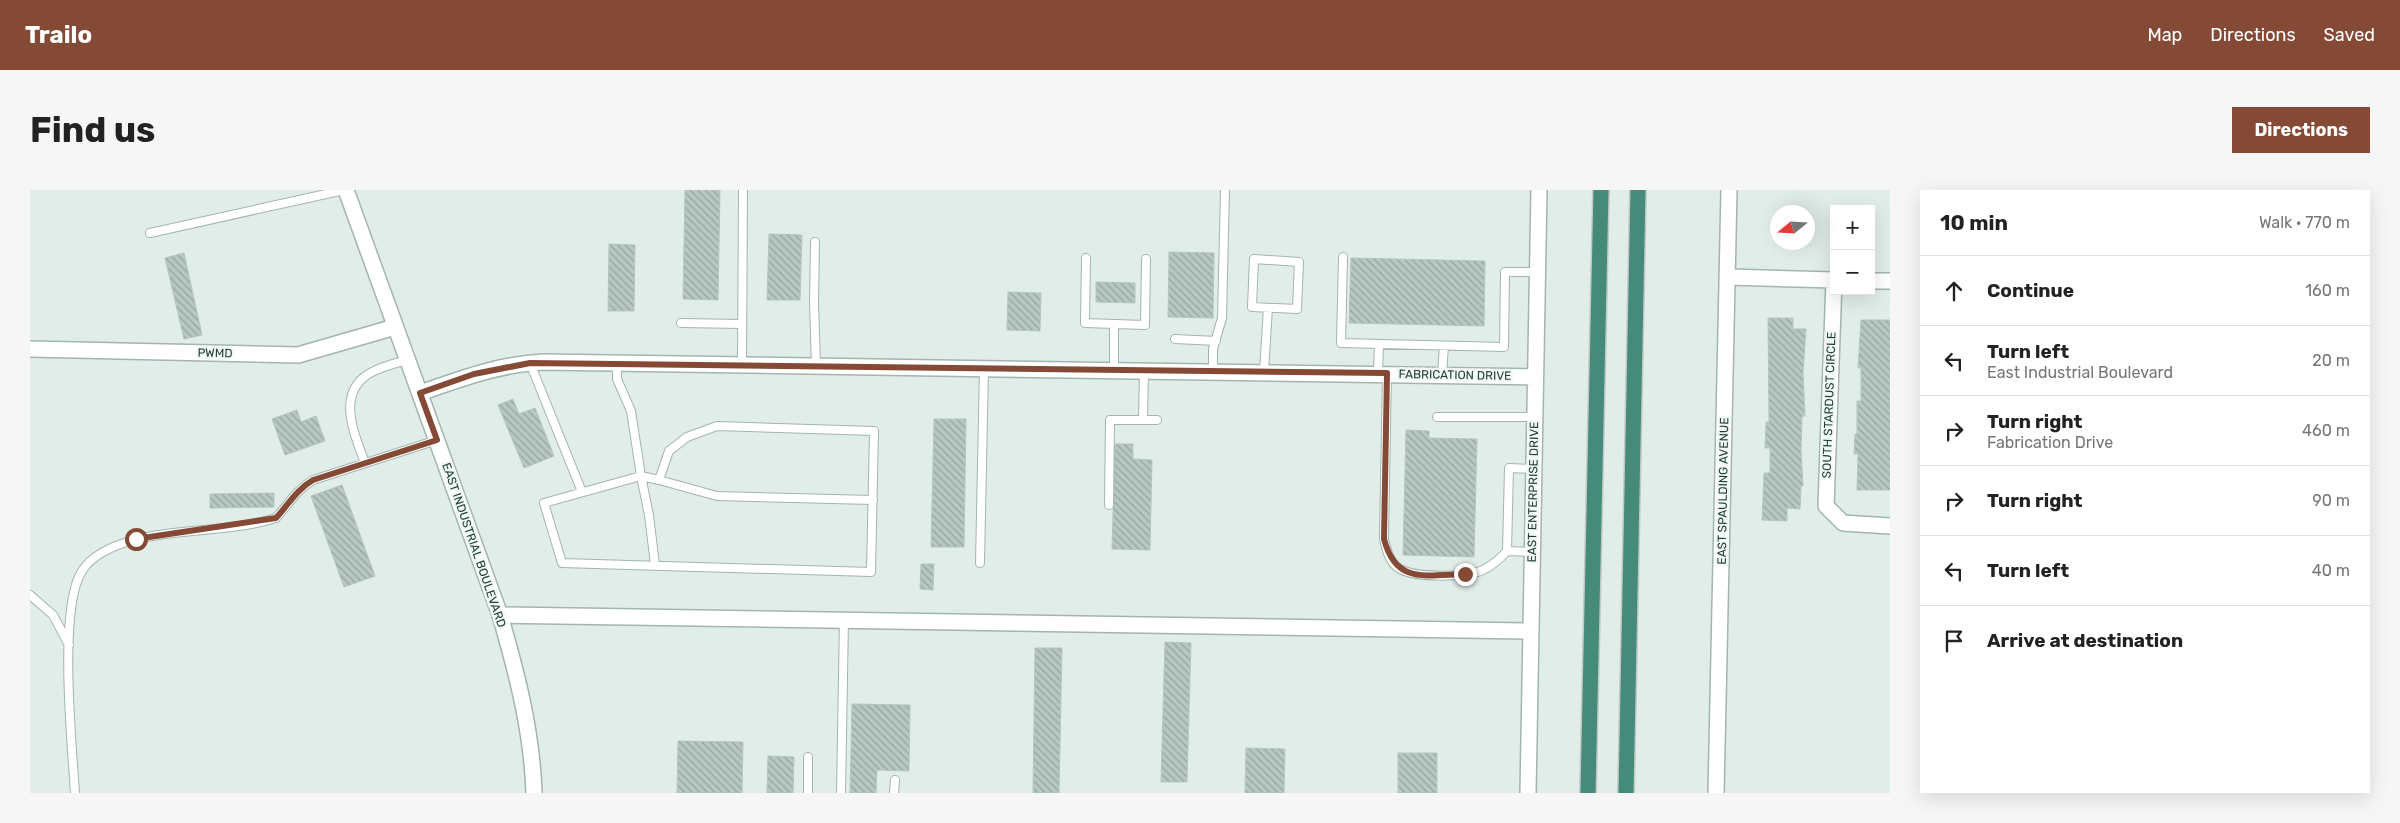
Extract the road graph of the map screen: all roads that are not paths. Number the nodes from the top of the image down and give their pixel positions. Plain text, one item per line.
1 (345, 190) edge
2 (743, 190) edge
3 (1225, 190) edge
4 (1539, 190) edge
5 (1601, 190) edge
6 (1638, 190) edge
7 (1729, 190) edge
8 (150, 233) dead end
9 (815, 242) dead end
10 (1343, 257) dead end
11 (1086, 258) dead end
12 (1146, 259) dead end
13 (1537, 272) junction
14 (1728, 277) junction
15 (1830, 280) edge
16 (1875, 280) edge
17 (1890, 281) edge
18 (1833, 295) edge
19 (1268, 308) junction
20 (681, 323) dead end
21 (742, 324) junction
22 (1114, 324) junction
23 (395, 327) junction
24 (1174, 340) dead end
25 (1216, 341) junction
26 (1379, 344) junction
27 (1444, 346) junction
28 (30, 349) edge
29 (407, 360) junction
30 (530, 363) junction
31 (617, 363) junction
32 (742, 365) junction
33 (816, 366) junction
34 (984, 368) junction
35 (1114, 369) junction
36 (1144, 370) junction
37 (1213, 371) junction
38 (1264, 371) junction
39 (1383, 373) junction
40 (1442, 374) junction
41 (1535, 377) junction
42 (420, 393) junction
43 (1437, 417) dead end
44 (1535, 417) junction
45 (1143, 420) junction
46 (1156, 420) dead end
47 (437, 440) junction
48 (365, 464) junction
49 (1534, 469) junction
50 (640, 476) junction
51 (659, 480) junction
52 (582, 492) junction
53 (873, 500) junction
54 (1109, 505) dead end
55 (1890, 526) edge
56 (1507, 551) junction
57 (1532, 552) junction
58 (980, 563) dead end
59 (655, 565) junction
60 (30, 595) edge
61 (500, 615) junction
62 (844, 619) junction
63 (1530, 631) junction
64 (70, 647) junction
65 (808, 757) dead end
66 (895, 780) dead end
67 (75, 793) edge
68 (534, 793) edge
69 (808, 793) edge
70 (841, 793) edge
71 (894, 793) edge
72 (1528, 793) edge
73 (1588, 793) edge
74 (1626, 793) edge
75 (1716, 793) edge

1 - 8 lane
1 - 23 street, EAST INDUSTRIAL BOULEVARD
2 - 21 lane
3 - 25 lane
4 - 13 street, EAST ENTERPRISE DRIVE
5 - 73 highway
6 - 74 highway
7 - 14 street, EAST SPAULDING AVENUE
9 - 33 lane
10 - 26 lane
11 - 22 lane
12 - 22 lane
13 - 27 lane
13 - 41 street, EAST ENTERPRISE DRIVE
14 - 15 street
14 - 75 street, EAST SPAULDING AVENUE
16 - 17 street
18 - 55 street, SOUTH STARDUST CIRCLE
19 - 19 lane
19 - 38 lane
20 - 21 lane
21 - 32 lane
22 - 35 lane
23 - 28 street, PWMD
23 - 29 street, EAST INDUSTRIAL BOULEVARD
24 - 25 lane
25 - 37 lane
26 - 27 lane
26 - 39 lane
27 - 40 lane
29 - 42 street, EAST INDUSTRIAL BOULEVARD
29 - 48 lane
30 - 31 street, FABRICATION DRIVE
30 - 42 street, FABRICATION DRIVE
30 - 52 lane
31 - 32 street, FABRICATION DRIVE
31 - 50 lane
32 - 33 street, FABRICATION DRIVE
33 - 34 street, FABRICATION DRIVE
34 - 35 street, FABRICATION DRIVE
34 - 58 lane
35 - 36 street, FABRICATION DRIVE
36 - 37 street, FABRICATION DRIVE
36 - 45 lane
37 - 38 street, FABRICATION DRIVE
38 - 39 street, FABRICATION DRIVE
39 - 40 street, FABRICATION DRIVE
39 - 56 lane
40 - 41 street, FABRICATION DRIVE
41 - 44 street, EAST ENTERPRISE DRIVE
42 - 47 street, EAST INDUSTRIAL BOULEVARD
43 - 44 lane
44 - 49 street, EAST ENTERPRISE DRIVE
45 - 46 lane
45 - 54 lane
47 - 48 lane
47 - 61 street, EAST INDUSTRIAL BOULEVARD
48 - 64 lane
49 - 56 lane
49 - 57 street, EAST ENTERPRISE DRIVE
50 - 51 lane
50 - 52 lane
50 - 59 lane
51 - 53 lane
51 - 53 lane
52 - 59 lane
53 - 59 lane
56 - 57 lane
57 - 63 street, EAST ENTERPRISE DRIVE
60 - 64 lane
61 - 62 street
61 - 68 street, EAST INDUSTRIAL BOULEVARD
62 - 63 street
62 - 70 lane
63 - 72 street, EAST ENTERPRISE DRIVE
64 - 67 lane
65 - 69 lane
66 - 71 lane

